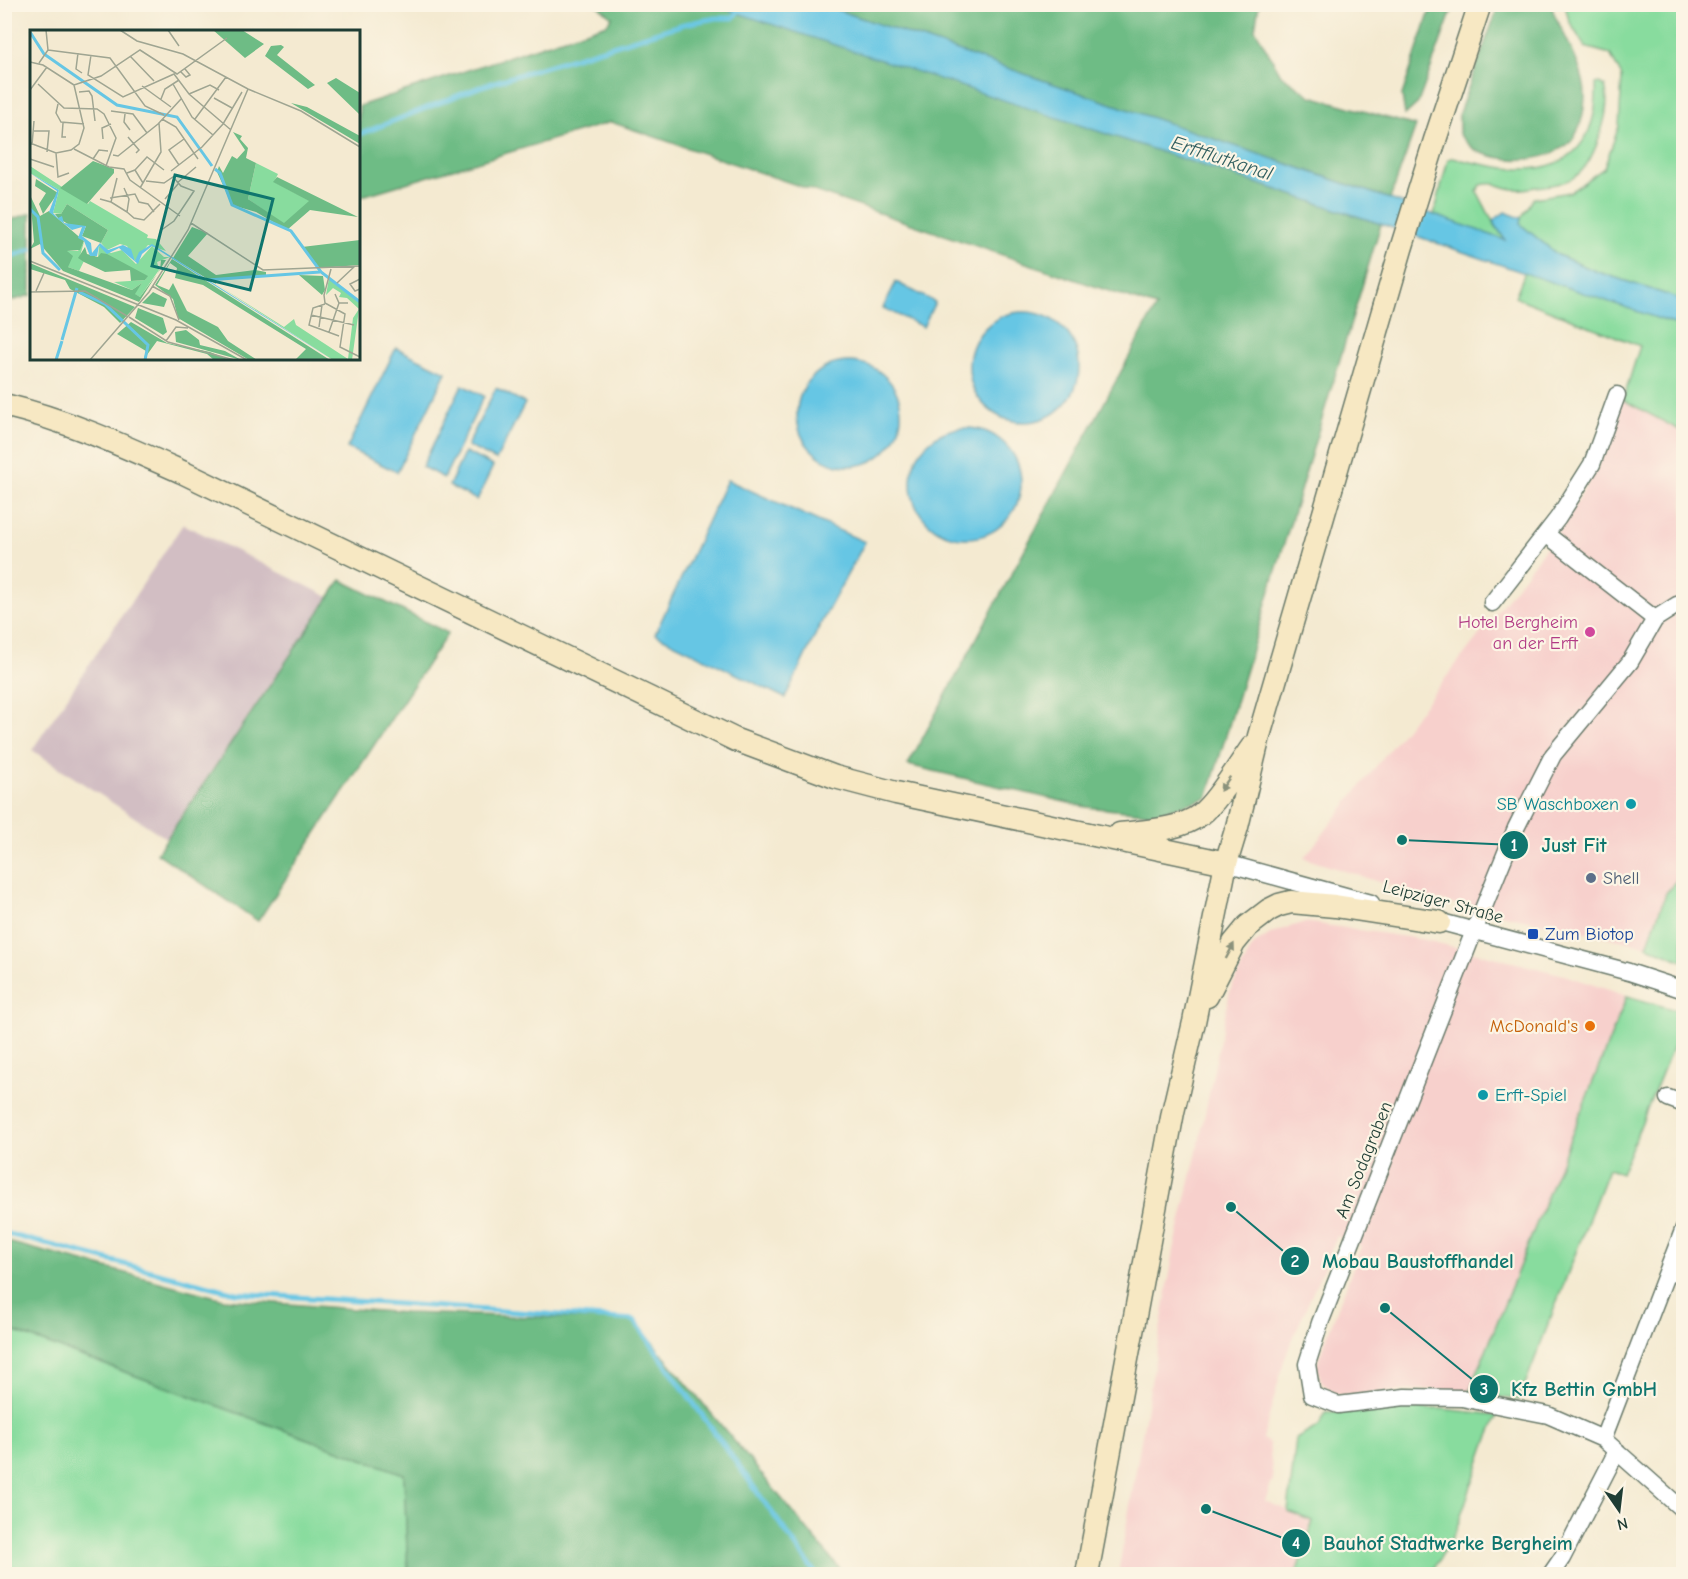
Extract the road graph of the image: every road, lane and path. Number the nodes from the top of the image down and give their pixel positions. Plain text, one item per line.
1 (1480, 4) edge
2 (1617, 395) dead end
3 (4, 405) edge
4 (1546, 534) junction
5 (1492, 603) dead end
6 (1683, 604) edge
7 (1655, 619) junction
8 (1259, 736) junction
9 (1104, 837) junction
10 (1226, 863) junction
11 (1439, 922) junction
12 (1474, 931) junction
13 (1683, 990) edge
14 (1194, 1022) junction
15 (1683, 1228) edge
16 (1676, 1274) edge
17 (1603, 1439) junction
18 (1617, 1451) junction
19 (1683, 1511) edge
20 (1087, 1575) edge
21 (1551, 1575) edge

1 - 8 main road
2 - 4 street
3 - 9 main road
4 - 5 street
4 - 7 street
6 - 7 street
7 - 12 street
8 -> 9 main road
8 - 10 main road
9 - 10 main road
10 - 11 street, Leipziger Straße
10 - 14 main road
11 - 12 street, Leipziger Straße
14 -> 11 main road
12 - 13 street, Leipziger Straße
12 - 17 street, Am Sodagraben
14 - 20 main road
15 - 16 street
16 - 17 street
17 - 18 street, Am Sodagraben
18 - 19 street, Am Sodagraben
18 - 21 street

